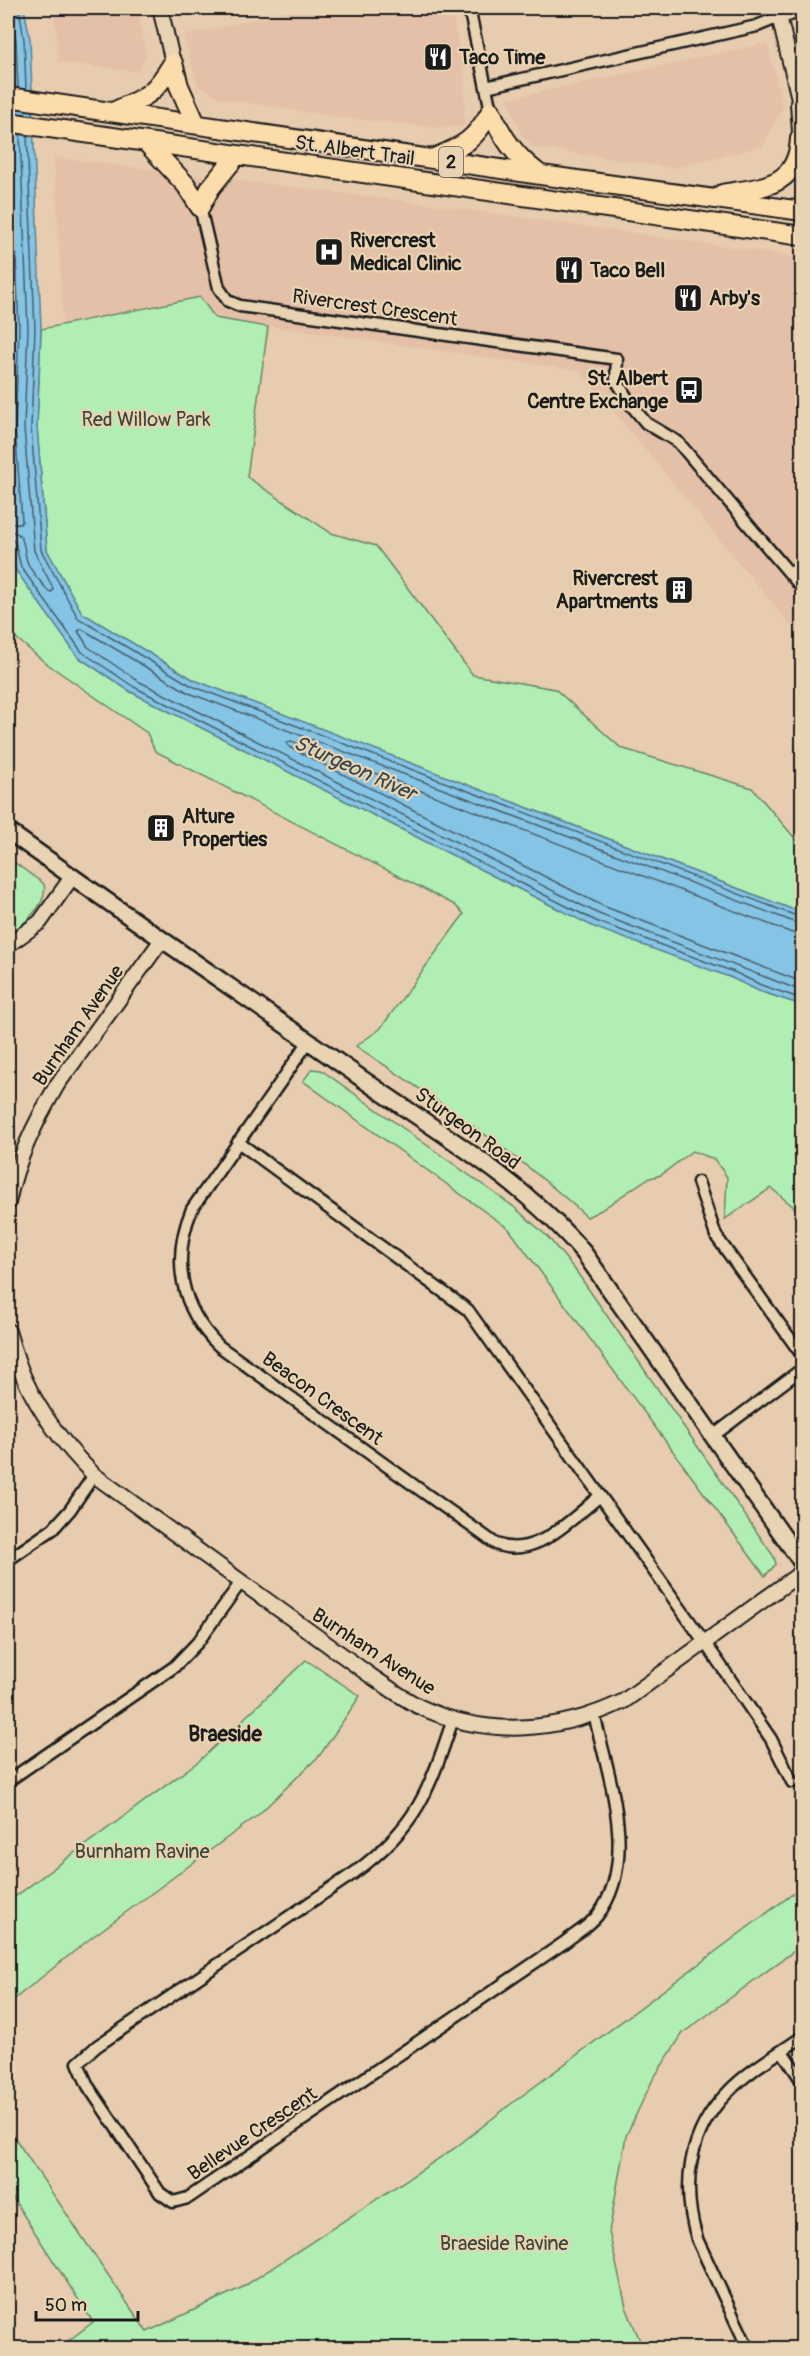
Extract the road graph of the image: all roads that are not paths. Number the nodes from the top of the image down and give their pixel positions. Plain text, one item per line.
1 (160, 8) edge
2 (469, 8) edge
3 (802, 9) edge
4 (778, 12) edge
5 (173, 63) junction
6 (486, 87) junction
7 (8, 97) edge
8 (800, 104) edge
9 (491, 111) junction
10 (113, 112) junction
11 (8, 122) edge
12 (196, 124) junction
13 (800, 138) junction
14 (146, 142) junction
15 (237, 155) junction
16 (802, 156) edge
17 (432, 159) junction
18 (541, 175) junction
19 (705, 197) junction
20 (200, 207) junction
21 (802, 211) edge
22 (802, 236) edge
23 (802, 564) edge
24 (791, 574) junction
25 (802, 588) edge
26 (8, 831) edge
27 (72, 877) junction
28 (161, 941) junction
29 (8, 945) edge
30 (309, 1041) junction
31 (238, 1142) junction
32 (12, 1170) edge
33 (698, 1182) dead end
34 (8, 1203) edge
35 (8, 1332) edge
36 (802, 1355) edge
37 (802, 1369) edge
38 (713, 1436) junction
39 (94, 1475) junction
40 (600, 1496) junction
41 (8, 1560) edge
42 (802, 1563) edge
43 (802, 1572) edge
44 (241, 1582) junction
45 (705, 1643) junction
46 (594, 1714) junction
47 (453, 1719) junction
48 (8, 1781) edge
49 (792, 1782) dead end
50 (802, 2037) edge
51 (782, 2051) junction
52 (802, 2081) edge
53 (748, 2349) edge

1 - 5 street
2 - 6 street
3 - 4 street
4 - 6 street
4 - 8 street
5 - 10 main road
5 - 12 main road
6 - 9 street
7 - 10 main road, St. Albert Trail / 2
8 - 13 street
9 - 17 main road
9 - 18 main road
10 - 12 main road, St. Albert Trail / 2
11 - 14 main road, St. Albert Trail / 2
12 - 17 main road, St. Albert Trail / 2
13 - 16 street
13 - 19 main road
14 - 15 main road, St. Albert Trail / 2
14 - 20 main road
15 - 20 main road
15 - 22 main road, St. Albert Trail / 2
17 - 18 main road, St. Albert Trail / 2
18 - 19 main road, St. Albert Trail / 2
19 - 21 main road, St. Albert Trail / 2
20 - 24 street, Rivercrest Crescent
23 - 24 street
24 - 25 street
26 - 27 main road, Sturgeon Road
27 - 28 main road, Sturgeon Road
27 - 29 street
28 - 30 main road, Sturgeon Road
28 - 32 street, Burnham Avenue
30 - 31 street, Beacon Crescent
30 - 38 main road, Sturgeon Road
31 - 40 street
31 - 40 street, Beacon Crescent
32 - 34 street, Burnham Avenue
33 - 36 street
35 - 39 street, Burnham Avenue
37 - 38 street
38 - 42 main road, Sturgeon Road
39 - 41 street
39 - 44 street, Burnham Avenue
40 - 45 street
43 - 45 street, Burnham Avenue
44 - 47 street, Burnham Avenue
44 - 48 street
45 - 46 street, Burnham Avenue
45 - 49 street
46 - 47 street, Burnham Avenue
46 - 47 street, Bellevue Crescent
50 - 51 street
51 - 52 street
51 - 53 street

